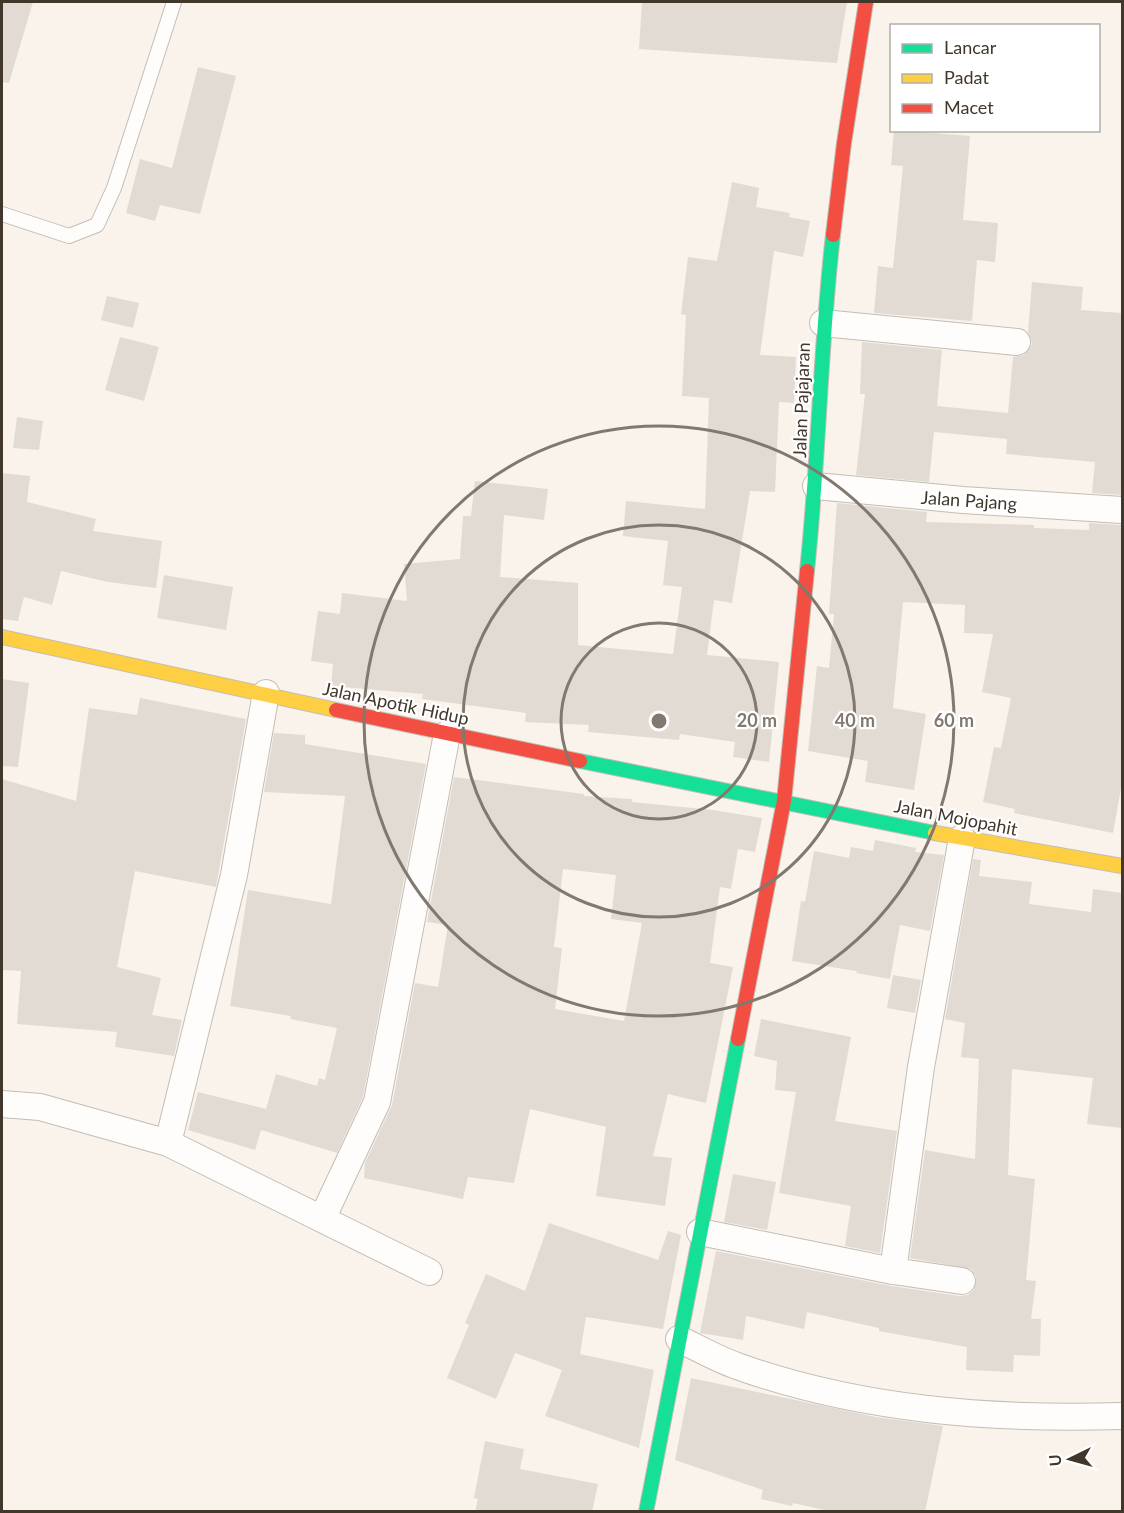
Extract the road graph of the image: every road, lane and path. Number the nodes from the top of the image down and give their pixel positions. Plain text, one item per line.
1 (174, 2) edge
2 (866, 2) edge
3 (2, 214) edge
4 (822, 323) junction
5 (1017, 342) dead end
6 (816, 486) junction
7 (1122, 510) edge
8 (2, 637) edge
9 (266, 693) junction
10 (447, 734) junction
11 (784, 801) junction
12 (962, 838) junction
13 (1122, 866) edge
14 (2, 1104) edge
15 (168, 1143) junction
16 (322, 1219) junction
17 (700, 1232) junction
18 (893, 1271) junction
19 (429, 1272) dead end
20 (962, 1281) dead end
21 (679, 1340) junction
22 (1122, 1416) edge
23 (653, 1511) edge

1 - 3 lane
2 - 4 street, Jalan Pajajaran
4 - 5 street
4 - 6 street, Jalan Pajajaran
6 - 7 street, Jalan Pajang
6 - 11 street, Jalan Pajajaran
8 - 9 street, Jalan Apotik Hidup
9 - 10 street, Jalan Apotik Hidup
9 - 15 street
10 - 11 street, Jalan Apotik Hidup
10 - 16 street
11 - 12 street, Jalan Mojopahit
11 - 17 street, Jalan Pajajaran
12 - 13 street, Jalan Mojopahit
12 - 18 street
14 - 15 street
15 - 16 street
16 - 19 street
17 - 18 street
17 - 21 street, Jalan Pajajaran
18 - 20 street
21 - 22 street
21 - 23 street, Jalan Pajajaran

